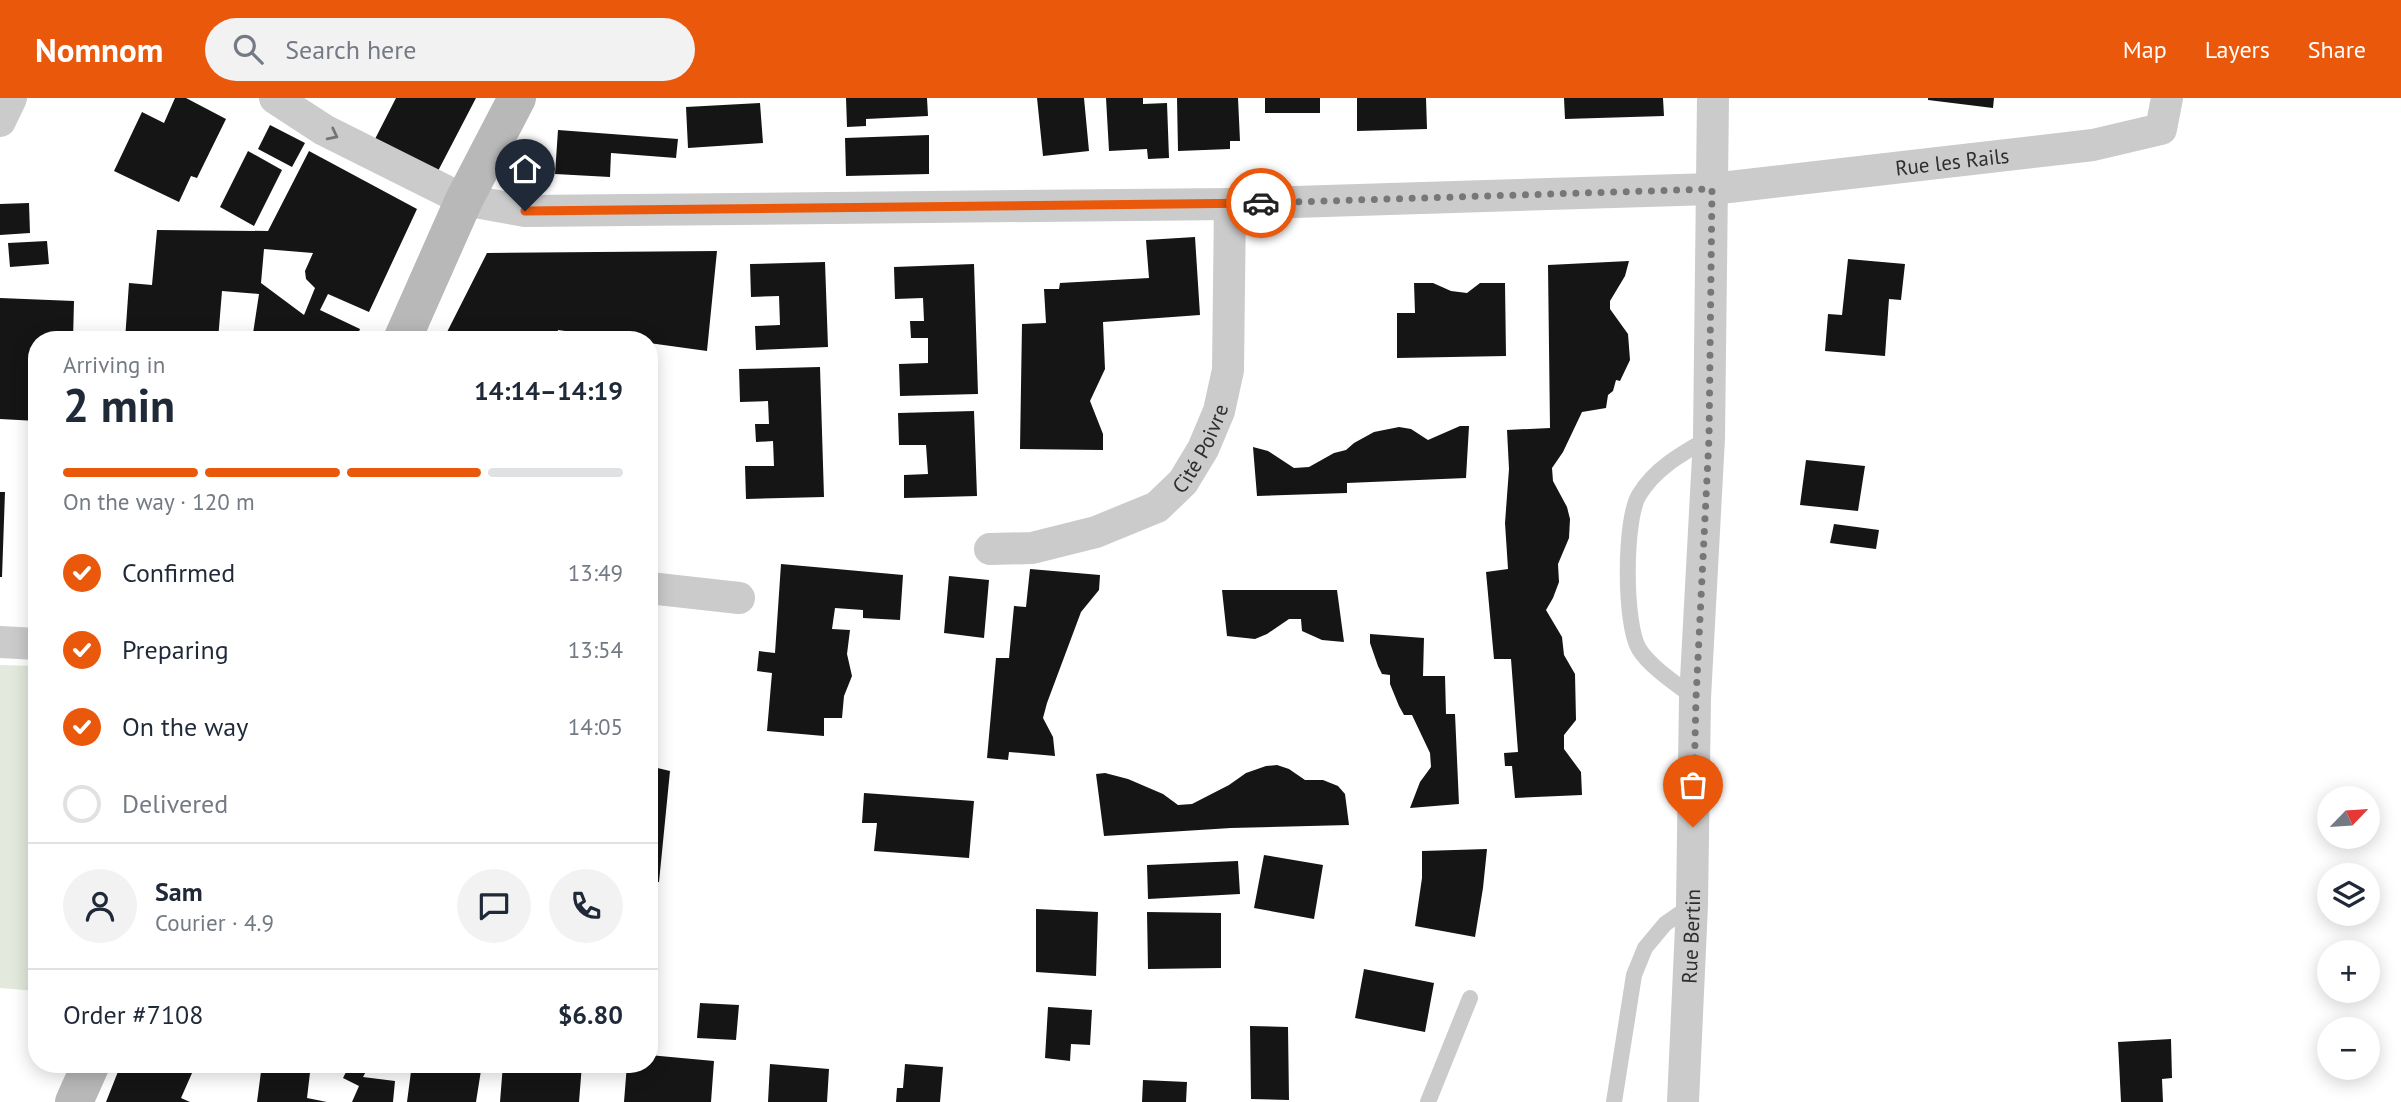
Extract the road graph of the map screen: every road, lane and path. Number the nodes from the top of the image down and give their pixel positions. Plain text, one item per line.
1 (11, 98) edge
2 (275, 98) edge
3 (517, 98) edge
4 (1713, 98) edge
5 (2167, 98) edge
6 (0, 121) edge
7 (1712, 189) junction
8 (464, 200) junction
9 (1230, 204) junction
10 (406, 331) edge
11 (1709, 438) junction
12 (990, 549) dead end
13 (658, 589) edge
14 (739, 598) dead end
15 (0, 642) edge
16 (28, 644) edge
17 (1696, 698) junction
18 (1692, 905) junction
19 (1470, 998) dead end
20 (87, 1073) edge
21 (74, 1102) edge
22 (1428, 1102) edge
23 (1614, 1102) edge
24 (1683, 1102) edge

1 - 6 street
2 -> 8 street
3 - 8 main road
4 - 7 street, Rue Bertin
5 - 7 street, Rue les Rails
7 - 9 street
7 - 11 street, Rue Bertin
8 - 9 street
8 - 10 main road
9 - 12 street, Cité Poivre
11 - 17 street, Rue Bertin
11 - 17 lane
13 - 14 street
15 - 16 street
17 - 18 street, Rue Bertin
18 - 23 lane
18 - 24 street, Rue Bertin
19 - 22 lane
20 - 21 main road

